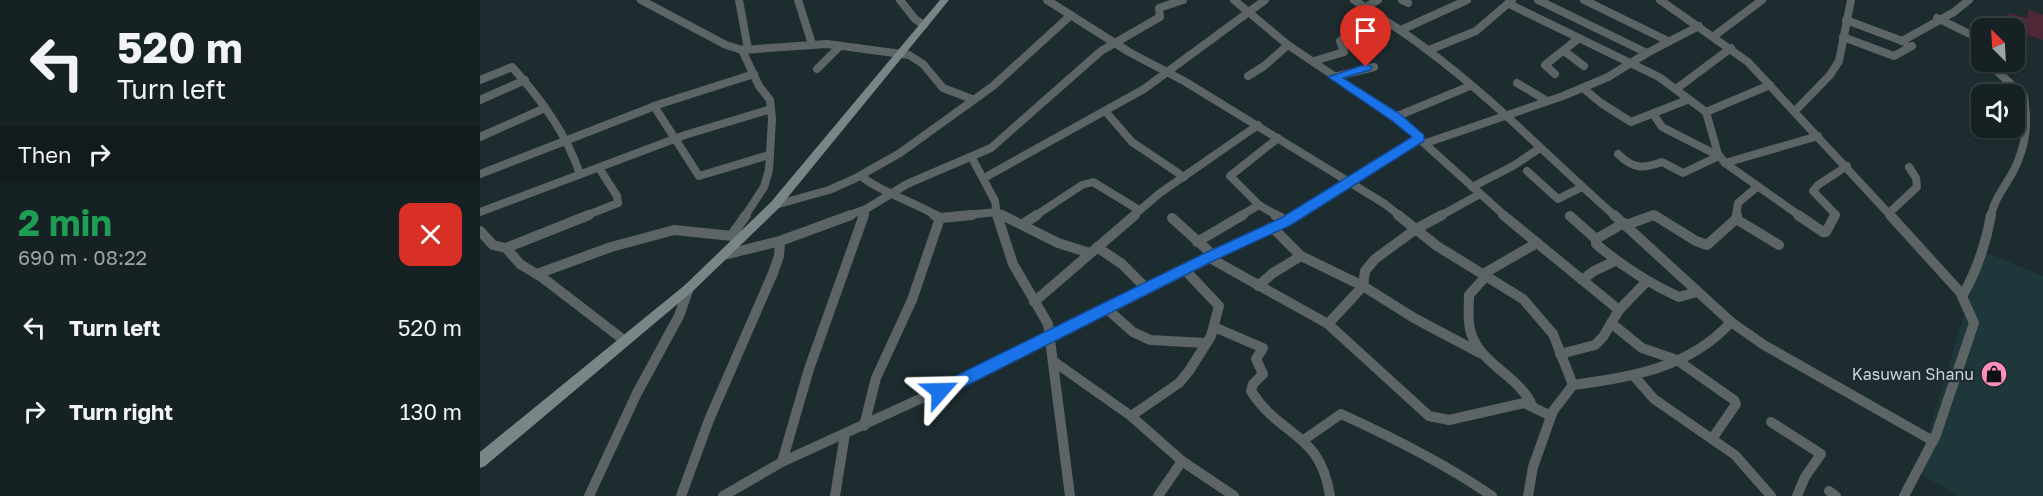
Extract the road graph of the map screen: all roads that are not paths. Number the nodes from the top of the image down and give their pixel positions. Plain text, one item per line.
1 (641, 0) edge
2 (739, 0) edge
3 (798, 0) edge
4 (900, 0) edge
5 (945, 0) edge
6 (1182, 0) edge
7 (1234, 0) edge
8 (1265, 0) edge
9 (1354, 0) edge
10 (1378, 0) edge
11 (1465, 0) edge
12 (1538, 0) edge
13 (1584, 0) edge
14 (1660, 0) edge
15 (1762, 0) edge
16 (1851, 0) edge
17 (1969, 0) edge
18 (1055, 2) edge
19 (1510, 2) edge
20 (1366, 7) junction
21 (1249, 12) junction
22 (1071, 15) junction
23 (1937, 18) junction
24 (1846, 20) junction
25 (1386, 21) junction
26 (924, 25) junction
27 (1699, 26) junction
28 (1401, 30) junction
29 (1971, 35) edge
30 (1714, 36) junction
31 (1843, 37) junction
32 (1579, 38) junction
33 (1668, 41) junction
34 (1902, 41) junction
35 (1113, 42) junction
36 (812, 44) junction
37 (1288, 45) junction
38 (840, 46) junction
39 (1731, 48) junction
40 (745, 50) junction
41 (1429, 50) junction
42 (1564, 51) junction
43 (1647, 53) junction
44 (901, 54) junction
45 (1314, 61) junction
46 (1630, 63) junction
47 (1584, 66) dead end
48 (1374, 67) dead end
49 (817, 69) dead end
50 (1166, 72) junction
51 (1996, 72) edge
52 (754, 74) junction
53 (1555, 74) dead end
54 (1248, 76) dead end
55 (1334, 77) junction
56 (480, 80) edge
57 (525, 80) junction
58 (1517, 83) dead end
59 (1770, 85) junction
60 (1470, 86) junction
61 (1583, 88) junction
62 (1676, 89) junction
63 (972, 99) junction
64 (480, 100) edge
65 (1687, 100) junction
66 (1547, 101) junction
67 (654, 106) junction
68 (545, 108) junction
69 (771, 109) junction
70 (1795, 111) junction
71 (1106, 112) junction
72 (1706, 112) junction
73 (1654, 115) junction
74 (1507, 116) junction
75 (1395, 117) junction
76 (1258, 125) junction
77 (1818, 136) junction
78 (480, 137) edge
79 (1278, 138) junction
80 (676, 140) junction
81 (566, 141) junction
82 (1423, 141) junction
83 (1540, 148) junction
84 (1618, 154) dead end
85 (769, 155) junction
86 (972, 158) junction
87 (1722, 160) junction
88 (1847, 166) junction
89 (1909, 167) dead end
90 (599, 168) junction
91 (1527, 171) dead end
92 (480, 174) edge
93 (580, 174) junction
94 (862, 177) junction
95 (1184, 177) junction
96 (984, 178) junction
97 (1350, 182) junction
98 (1582, 187) junction
99 (1757, 187) junction
100 (1476, 191) junction
101 (890, 196) junction
102 (775, 205) junction
103 (1259, 205) junction
104 (866, 209) junction
105 (1139, 210) junction
106 (480, 212) edge
107 (997, 212) junction
108 (1889, 213) junction
109 (1570, 216) dead end
110 (940, 218) junction
111 (1172, 218) dead end
112 (1736, 219) junction
113 (1286, 222) junction
114 (1023, 224) junction
115 (1625, 224) junction
116 (1273, 228) junction
117 (1416, 229) junction
118 (480, 231) edge
119 (737, 236) junction
120 (1596, 239) junction
121 (780, 241) junction
122 (1197, 242) junction
123 (1537, 243) junction
124 (1779, 245) dead end
125 (506, 248) junction
126 (1094, 250) junction
127 (724, 255) junction
128 (1210, 256) junction
129 (1301, 256) junction
130 (1615, 261) junction
131 (1185, 270) junction
132 (537, 274) junction
133 (1485, 275) junction
134 (1582, 280) junction
135 (1646, 282) junction
136 (1363, 285) junction
137 (1258, 286) junction
138 (689, 288) junction
139 (1147, 288) junction
140 (1697, 292) junction
141 (1963, 295) junction
142 (1034, 302) junction
143 (1107, 309) junction
144 (1619, 310) junction
145 (1731, 322) junction
146 (1611, 323) junction
147 (1328, 324) junction
148 (1214, 327) junction
149 (1050, 338) junction
150 (625, 341) junction
151 (1206, 343) junction
152 (1480, 353) junction
153 (1560, 354) junction
154 (1677, 360) junction
155 (1053, 361) junction
156 (1633, 375) junction
157 (1573, 385) junction
158 (1532, 405) junction
159 (1131, 416) junction
160 (1551, 416) junction
161 (1770, 422) dead end
162 (864, 426) junction
163 (845, 434) junction
164 (1305, 439) junction
165 (1712, 439) junction
166 (1933, 441) junction
167 (480, 461) edge
168 (1182, 461) junction
169 (782, 462) junction
170 (588, 496) edge
171 (681, 496) edge
172 (723, 496) edge
173 (835, 496) edge
174 (1070, 496) edge
175 (1158, 496) edge
176 (1234, 496) edge
177 (1330, 496) edge
178 (1492, 496) edge
179 (1528, 496) edge
180 (1771, 496) edge
181 (1797, 496) edge
182 (1904, 496) edge

1 - 40 street
2 - 40 street
3 - 36 street
4 - 26 street
5 - 26 street
6 - 35 street
7 - 21 street
8 - 21 street
9 - 20 street
10 - 20 street
11 - 28 street
12 - 43 street
13 - 33 street
14 - 27 street
15 - 30 street
16 - 24 street
17 - 23 street
18 - 22 street
19 - 32 street
19 - 41 street
20 - 25 street
21 - 37 street
21 - 50 street
22 - 35 street
22 - 63 street
23 - 29 street
23 - 34 street
24 - 31 street
24 - 34 street
25 - 28 street
25 - 45 street
26 - 44 street
27 - 30 street
27 - 33 street
28 - 41 street
30 - 39 street
31 - 34 street
31 - 70 street
32 - 42 street
32 - 46 street
33 - 43 street
35 - 50 street
35 - 86 street
36 - 38 street
36 - 40 street
37 - 45 street
37 - 54 street
38 - 44 street
38 - 49 street
39 - 59 street
39 - 62 street
40 - 52 street
41 - 60 street
42 - 47 street
42 - 53 street
43 - 46 street
44 - 63 street
44 - 102 street
45 - 55 street
46 - 61 street
46 - 62 street
48 - 55 street
50 - 71 street
50 - 76 street
51 - 141 street
52 - 67 street
52 - 69 street
55 - 75 street
56 - 57 street
57 - 64 street
57 - 68 street
58 - 66 street
59 - 70 street
59 - 72 street
60 - 74 street
60 - 75 street
61 - 66 street
61 - 73 street
62 - 65 street
63 - 94 street
65 - 72 street
65 - 73 street
66 - 74 street
67 - 80 street
67 - 81 street
68 - 78 street
68 - 81 street
69 - 80 street
69 - 85 street
70 - 77 street
71 - 95 street
71 - 96 street
72 - 87 street
73 - 87 street
74 - 82 street
74 - 83 street
75 - 82 street
76 - 79 street
76 - 95 street
77 - 87 street
77 - 88 street
79 - 97 street
79 - 103 street
80 - 85 street
80 - 90 street
81 - 92 street
81 - 93 street
82 - 97 street
82 - 100 street
83 - 98 street
83 - 100 street
84 - 87 street
85 - 119 street
86 - 96 street
86 - 101 street
87 - 99 street
88 - 99 street
88 - 108 street
89 - 108 street
90 - 93 street
90 - 125 street
91 - 98 street
93 - 106 street
94 - 101 street
94 - 102 street
95 - 105 street
96 - 107 street
97 - 113 street
97 - 117 street
98 - 115 street
99 - 112 street
100 - 117 street
100 - 123 street
101 - 104 street
101 - 110 street
102 - 119 street
103 - 113 street
103 - 122 street
104 - 121 street
104 - 169 street
105 - 114 street
105 - 126 street
107 - 110 street
107 - 114 street
107 - 142 street
108 - 141 street
109 - 120 street
110 - 162 street
111 - 122 street
112 - 115 street
112 - 124 street
113 - 116 street
114 - 126 street
115 - 120 street
115 - 140 street
116 - 128 street
116 - 129 street
117 - 133 street
117 - 136 street
118 - 125 street
119 - 127 street
119 - 132 street
120 - 130 street
121 - 127 street
121 - 171 street
122 - 128 street
123 - 133 street
123 - 134 street
125 - 132 street
126 - 139 street
126 - 142 street
127 - 138 street
128 - 131 street
128 - 137 street
129 - 136 street
129 - 137 street
130 - 134 street
130 - 135 street
131 - 139 street
131 - 148 street
132 - 150 street
133 - 152 street
133 - 153 street
134 - 144 street
135 - 140 street
135 - 144 street
136 - 147 street
136 - 152 street
137 - 147 street
138 - 150 street
138 - 170 street
139 - 143 street
140 - 145 street
141 - 166 street
142 - 149 street
143 - 149 street
143 - 151 street
144 - 146 street
145 - 154 street
145 - 166 street
146 - 153 street
146 - 154 street
147 - 158 street
148 - 151 street
148 - 164 street
149 - 155 street
149 - 162 street
150 - 167 street
151 - 159 street
152 - 158 street
153 - 157 street
154 - 156 street
154 - 165 street
155 - 159 street
155 - 174 street
156 - 157 street
156 - 165 street
157 - 160 street
158 - 160 street
159 - 168 street
160 - 179 street
161 - 181 street
162 - 163 street
163 - 169 street
163 - 173 street
164 - 177 street
164 - 178 street
165 - 180 street
166 - 182 street
168 - 175 street
168 - 176 street
169 - 172 street

